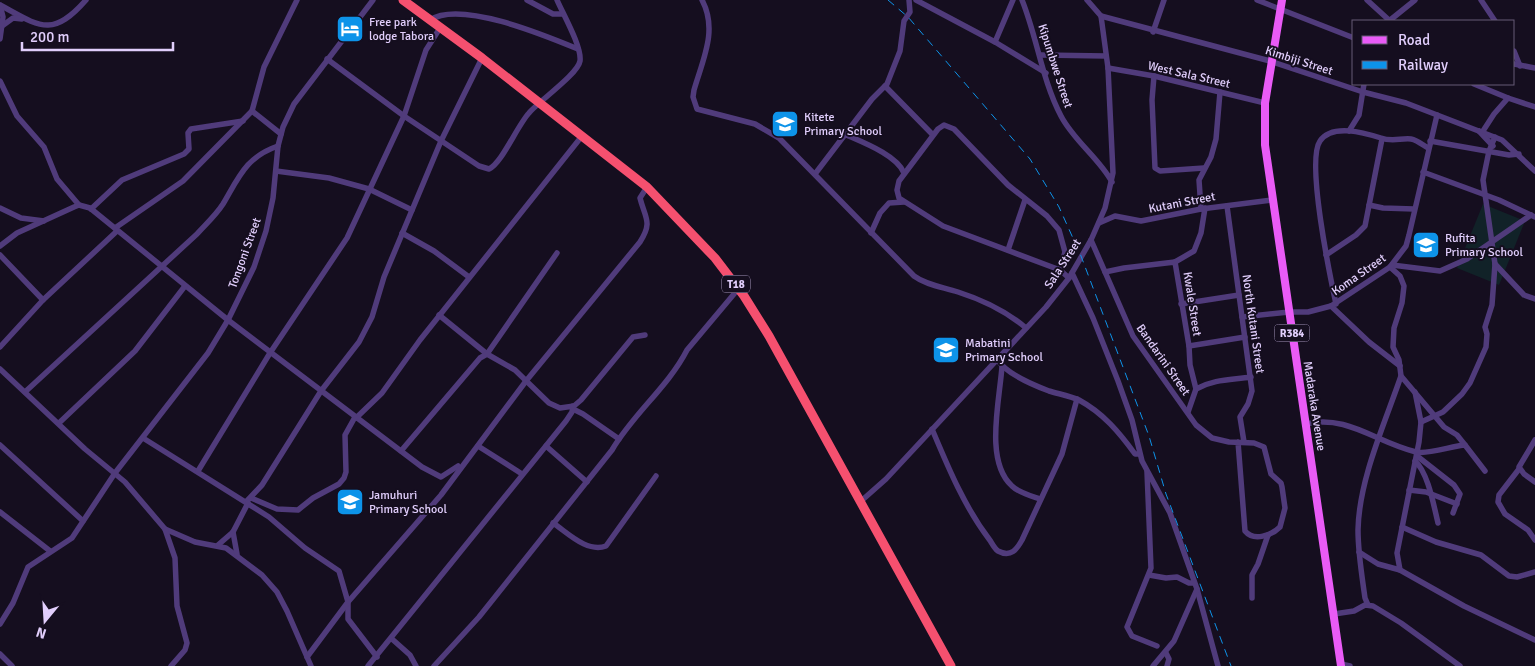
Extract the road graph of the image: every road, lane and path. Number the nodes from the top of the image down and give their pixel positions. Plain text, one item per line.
1 (86, 0) edge
2 (297, 0) edge
3 (372, 0) edge
4 (403, 0) edge
5 (527, 0) edge
6 (557, 0) edge
7 (702, 0) edge
8 (909, 0) edge
9 (916, 0) edge
10 (1013, 0) edge
11 (1022, 0) edge
12 (1087, 0) edge
13 (1164, 0) edge
14 (1257, 0) edge
15 (1367, 0) edge
16 (1415, 0) edge
17 (1481, 0) edge
18 (1281, 4) edge
19 (0, 5) edge
20 (563, 14) junction
21 (1101, 16) junction
22 (29, 20) junction
23 (430, 20) junction
24 (1389, 20) edge
25 (1391, 20) edge
26 (1495, 20) edge
27 (1, 27) edge
28 (440, 28) junction
29 (1153, 32) junction
30 (1352, 37) edge
31 (0, 39) edge
32 (995, 42) junction
33 (578, 49) junction
34 (1041, 55) junction
35 (1106, 56) junction
36 (482, 58) junction
37 (327, 59) junction
38 (1270, 61) junction
39 (1517, 65) edge
40 (1108, 68) junction
41 (1535, 68) edge
42 (1046, 73) junction
43 (1154, 76) junction
44 (0, 81) edge
45 (1364, 85) edge
46 (1476, 85) edge
47 (885, 86) junction
48 (1220, 92) junction
49 (1363, 92) junction
50 (1508, 98) junction
51 (1265, 103) junction
52 (539, 104) junction
53 (1535, 107) edge
54 (252, 111) junction
55 (1437, 115) junction
56 (404, 116) junction
57 (243, 121) junction
58 (1481, 130) junction
59 (1350, 131) junction
60 (281, 134) junction
61 (844, 134) junction
62 (932, 134) junction
63 (582, 136) junction
64 (1495, 137) junction
65 (1382, 139) junction
66 (442, 141) junction
67 (1429, 144) junction
68 (278, 146) junction
69 (1490, 148) junction
70 (1519, 154) junction
71 (1204, 168) junction
72 (276, 171) junction
73 (1535, 171) edge
74 (1423, 172) junction
75 (815, 174) junction
76 (904, 174) junction
77 (1112, 182) junction
78 (647, 188) junction
79 (369, 189) junction
80 (1485, 195) junction
81 (1025, 200) junction
82 (1272, 200) junction
83 (904, 202) junction
84 (79, 205) junction
85 (1368, 205) junction
86 (1227, 206) junction
87 (0, 208) edge
88 (1203, 208) junction
89 (91, 209) junction
90 (1414, 209) junction
91 (412, 210) junction
92 (1533, 216) edge
93 (46, 221) junction
94 (1099, 223) junction
95 (116, 230) junction
96 (402, 233) junction
97 (871, 233) junction
98 (1091, 240) junction
99 (1493, 242) junction
100 (0, 246) edge
101 (1008, 250) junction
102 (557, 254) dead end
103 (0, 255) edge
104 (1326, 255) junction
105 (1175, 262) junction
106 (1495, 264) junction
107 (163, 266) junction
108 (1391, 266) junction
109 (1060, 270) junction
110 (1105, 272) junction
111 (1070, 276) junction
112 (469, 277) junction
113 (185, 286) junction
114 (739, 288) junction
115 (1239, 294) junction
116 (1535, 299) edge
117 (43, 300) junction
118 (1181, 304) junction
119 (1333, 305) junction
120 (1289, 312) junction
121 (439, 316) junction
122 (1242, 317) junction
123 (228, 320) junction
124 (1026, 328) junction
125 (645, 335) dead end
126 (1245, 337) junction
127 (1189, 346) junction
128 (0, 347) edge
129 (270, 353) junction
130 (487, 354) junction
131 (997, 359) junction
132 (1002, 366) junction
133 (1400, 366) junction
134 (0, 369) edge
135 (1401, 376) junction
136 (1251, 377) junction
137 (526, 381) junction
138 (1196, 389) junction
139 (321, 391) junction
140 (25, 392) junction
141 (1415, 392) junction
142 (1078, 399) junction
143 (573, 408) junction
144 (1188, 412) junction
145 (1436, 417) junction
146 (356, 418) junction
147 (1421, 422) junction
148 (59, 423) junction
149 (1306, 424) junction
150 (932, 429) junction
151 (1378, 437) junction
152 (144, 438) junction
153 (618, 439) junction
154 (1535, 440) edge
155 (1241, 442) junction
156 (0, 445) edge
157 (1465, 445) junction
158 (478, 446) junction
159 (546, 446) junction
160 (401, 451) junction
161 (1139, 454) junction
162 (1416, 457) junction
163 (464, 462) junction
164 (1519, 469) junction
165 (198, 471) junction
166 (1485, 471) dead end
167 (1146, 472) junction
168 (115, 473) junction
169 (522, 474) junction
170 (656, 476) dead end
171 (586, 482) junction
172 (1535, 482) edge
173 (1410, 490) junction
174 (1431, 494) junction
175 (1040, 500) junction
176 (248, 501) junction
177 (860, 502) junction
178 (1458, 504) junction
179 (0, 512) edge
180 (1453, 514) dead end
181 (83, 521) junction
182 (553, 523) junction
183 (1438, 523) dead end
184 (1402, 527) junction
185 (164, 529) junction
186 (233, 532) junction
187 (1268, 535) junction
188 (1535, 540) edge
189 (218, 545) junction
190 (50, 551) junction
191 (1359, 552) junction
192 (237, 554) junction
193 (1400, 570) junction
194 (1535, 572) edge
195 (1149, 575) junction
196 (1196, 586) junction
197 (1252, 598) dead end
198 (348, 602) junction
199 (1368, 605) junction
200 (1334, 614) junction
201 (0, 624) edge
202 (392, 639) junction
203 (1535, 640) edge
204 (1157, 646) dead end
205 (1166, 653) junction
206 (0, 654) edge
207 (377, 657) junction
208 (307, 658) junction
209 (1341, 665) edge
210 (12, 666) edge
211 (172, 666) edge
212 (311, 666) edge
213 (368, 666) edge
214 (416, 666) edge
215 (434, 666) edge
216 (951, 666) edge
217 (1154, 666) edge
218 (1168, 666) edge
219 (1218, 666) edge
220 (1350, 666) edge
221 (1460, 666) edge

1 - 22 street
2 - 54 street
3 - 37 street, Tongoni Street
4 - 23 highway, T18
5 - 20 street
6 - 20 street
7 - 75 street
8 - 47 street
9 - 32 street
10 - 32 street
11 - 34 street, Kipumbwe Street
12 - 21 street
13 - 29 street
14 - 18 street
15 - 24 street
16 - 25 street
17 - 26 street
18 - 30 street
18 - 38 main road, Madaraka Avenue / R384
19 - 22 street
19 - 27 street
20 - 33 street
21 - 29 street, Kimbiji Street
21 - 35 street, Sala Street
22 - 27 street
23 - 28 highway, T18
23 - 33 street
27 - 31 street
28 - 36 highway, T18
28 - 56 street
29 - 38 street, Kimbiji Street
32 - 42 street
33 - 52 street
34 - 35 street
34 - 42 street, Kipumbwe Street
35 - 40 street, Sala Street
36 - 52 highway, T18
36 - 66 street
37 - 56 street
37 - 60 street, Tongoni Street
38 - 49 street, Kimbiji Street
38 - 51 main road, Madaraka Avenue / R384
39 - 41 street
40 - 43 street, West Sala Street
40 - 77 street, Sala Street
42 - 77 street, Kipumbwe Street
43 - 48 street, West Sala Street
43 - 71 street
44 - 84 street
45 - 49 street
46 - 50 street
47 - 61 street
47 - 62 street
48 - 51 street, West Sala Street
48 - 71 street
49 - 55 street, Kimbiji Street
49 - 59 street
50 - 53 street
50 - 58 street
51 - 82 main road, Madaraka Avenue / R384
52 - 63 highway, T18
52 - 66 street
54 - 57 street
54 - 60 street
55 - 58 street, Kimbiji Street
55 - 67 street, Koma Street
56 - 66 street
56 - 79 street
57 - 89 street
57 - 95 street
58 - 64 street, Kimbiji Street
58 - 69 street
59 - 65 street
59 - 104 street
60 - 68 street, Tongoni Street
61 - 75 street
61 - 76 street
62 - 76 street
62 - 81 street
63 - 78 highway, T18
63 - 112 street
64 - 69 street
64 - 70 street, Kimbiji Street
65 - 67 street
65 - 85 street
66 - 91 street
67 - 69 street
67 - 74 street, Koma Street
68 - 72 street, Tongoni Street
68 - 107 street
69 - 70 street
69 - 80 street
70 - 73 street, Kimbiji Street
71 - 88 street
72 - 79 street
72 - 123 street, Tongoni Street
74 - 80 street
74 - 90 street, Koma Street
75 - 97 street
76 - 83 street
77 - 94 street, Sala Street
78 - 114 highway, T18
78 - 137 street
79 - 91 street
79 - 129 street
80 - 92 street
80 - 99 street
81 - 101 street
81 - 109 street
82 - 86 street, Kutani Street
82 - 120 main road, Madaraka Avenue / R384
83 - 97 street
83 - 101 street
84 - 89 street
84 - 93 street
85 - 90 street
85 - 104 street
86 - 88 street, Kutani Street
86 - 115 street, North Kutani Street
87 - 93 street
88 - 94 street, Kutani Street
88 - 105 street
89 - 95 street
90 - 108 street, Koma Street
91 - 96 street
92 - 99 street
93 - 100 street
94 - 98 street, Sala Street
95 - 107 street
95 - 117 street
96 - 112 street
96 - 139 street
97 - 124 street
98 - 110 street, Bandarini Street
98 - 111 street, Sala Street
99 - 106 street
99 - 108 street
101 - 109 street
102 - 130 street
103 - 117 street
104 - 119 street
105 - 110 street, Kwale Street
105 - 118 street, Kwale Street
106 - 116 street
106 - 145 street
107 - 113 street
107 - 140 street
108 - 119 street, Koma Street
108 - 133 street
109 - 111 street
110 - 144 street, Bandarini Street
111 - 124 street, Sala Street
111 - 161 street
112 - 121 street
113 - 123 street
113 - 148 street
114 - 153 street
114 - 177 highway, T18
115 - 118 street
115 - 122 street, North Kutani Street
117 - 128 street
118 - 127 street, Kwale Street
119 - 120 street, Koma Street
119 - 133 street
120 - 122 street, Koma Street
120 - 149 main road, Madaraka Avenue / R384
121 - 130 street
121 - 146 street
122 - 126 street, North Kutani Street
123 - 129 street
123 - 152 street, Tongoni Street
124 - 131 street, Sala Street
125 - 143 street
126 - 127 street
126 - 136 street, North Kutani Street
127 - 138 street, Kwale Street
129 - 139 street
129 - 165 street
130 - 137 street
130 - 160 street
131 - 132 street
131 - 150 street, Sala Street
132 - 142 street
132 - 175 street
133 - 135 street
134 - 140 street
135 - 141 street
135 - 151 street
136 - 138 street
136 - 155 street, North Kutani Street
137 - 143 street
137 - 158 street
138 - 144 street
139 - 146 street
139 - 176 street
140 - 148 street
141 - 145 street
141 - 147 street
142 - 161 street
142 - 175 street
143 - 153 street
143 - 159 street
144 - 155 street, Bandarini Street
145 - 147 street
145 - 157 street
146 - 160 street
146 - 176 street
147 - 162 street
148 - 168 street
149 - 151 street
149 - 200 main road, Madaraka Avenue / R384
150 - 175 street
150 - 177 street, Sala Street
151 - 162 street
151 - 191 street
152 - 165 street
152 - 168 street, Tongoni Street
153 - 171 street
154 - 164 street
155 - 187 street, North Kutani Street
155 - 187 street, Bandarini Street
156 - 181 street
157 - 162 street
157 - 166 street
158 - 163 street
158 - 169 street
159 - 169 street
159 - 171 street
160 - 163 street
161 - 167 street
162 - 173 street
162 - 174 street
162 - 178 street
163 - 198 street
164 - 172 street
164 - 188 street
165 - 176 street
167 - 195 street
167 - 196 street
168 - 181 street, Tongoni Street
168 - 185 street
169 - 202 street
170 - 182 street
171 - 182 street
173 - 174 street
173 - 184 street
174 - 178 street
174 - 183 street
176 - 186 street
176 - 198 street
177 - 216 highway, T18
178 - 180 street
179 - 190 street
181 - 190 street, Tongoni Street
182 - 215 street
184 - 193 street
184 - 194 street
185 - 189 street
185 - 211 street
186 - 189 street
186 - 192 street
187 - 197 street
189 - 192 street
190 - 201 street, Tongoni Street
191 - 193 street
191 - 199 street
192 - 208 street
193 - 203 street
195 - 196 street
195 - 204 street
196 - 205 street
196 - 219 street
198 - 207 street
198 - 208 street
199 - 200 street
199 - 221 street
200 - 209 main road, Madaraka Avenue / R384
202 - 207 street
202 - 214 street
205 - 217 street
205 - 218 street
206 - 210 street
207 - 213 street
208 - 212 street
209 - 220 street

